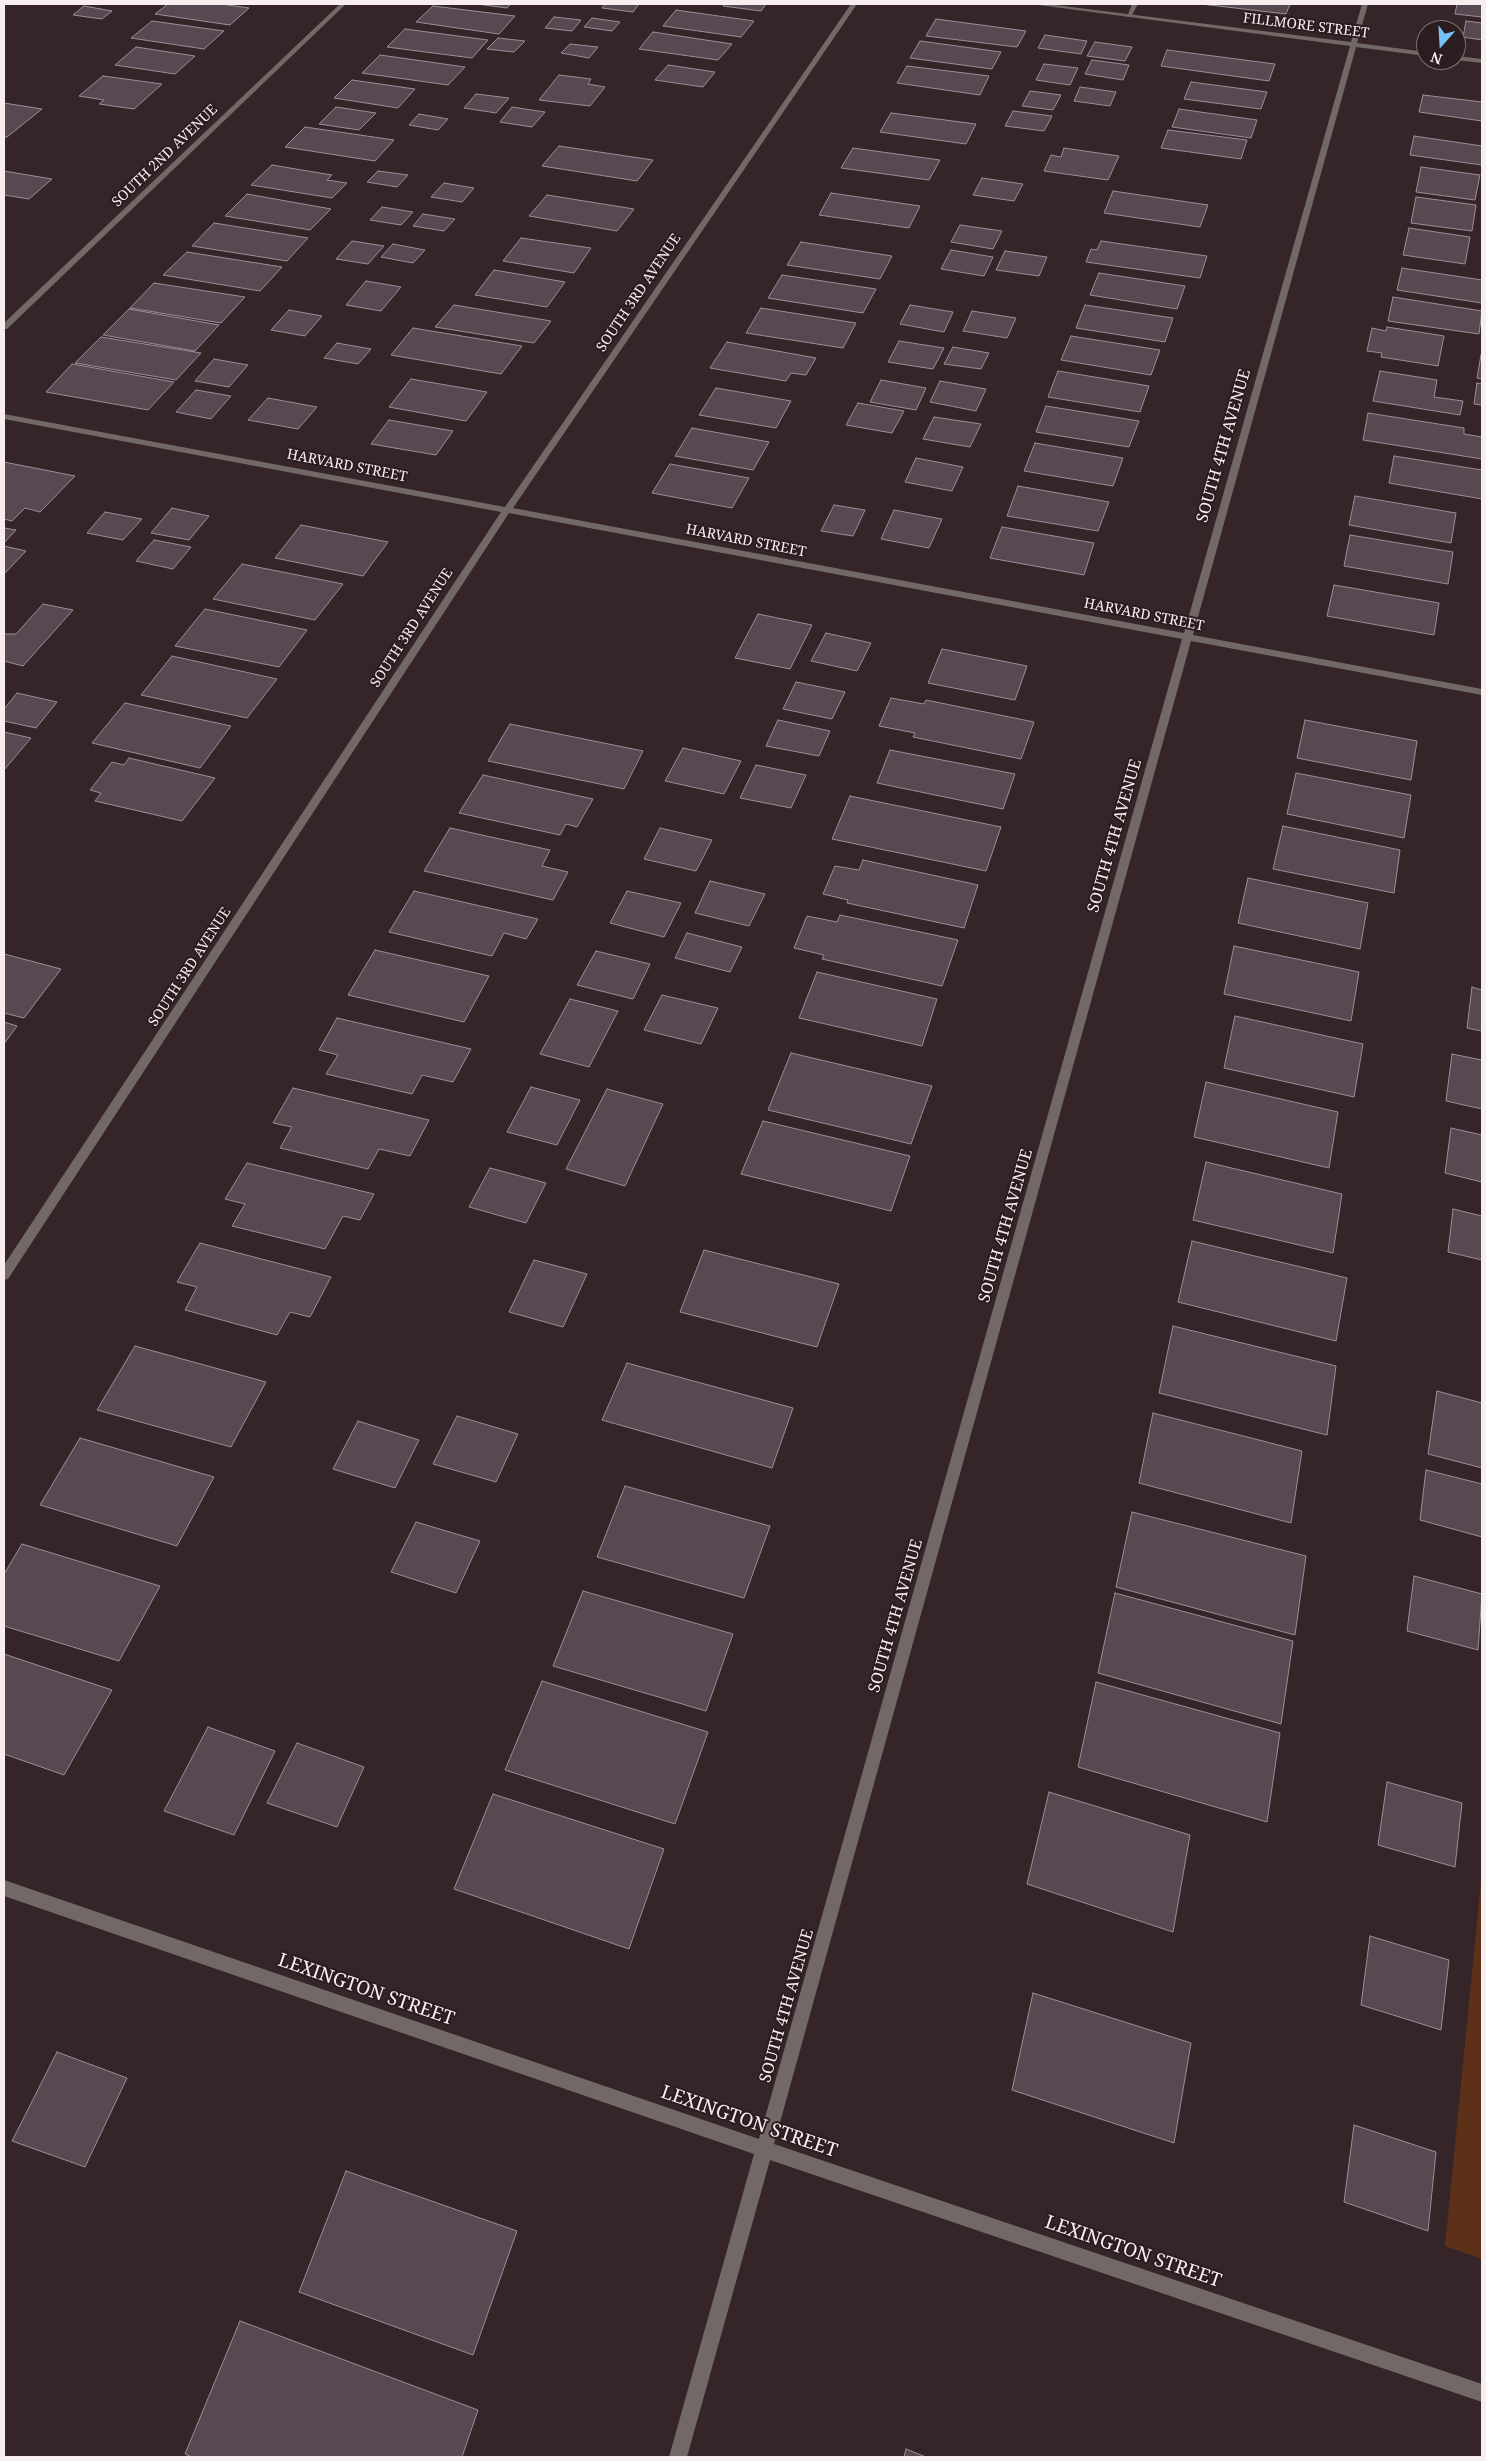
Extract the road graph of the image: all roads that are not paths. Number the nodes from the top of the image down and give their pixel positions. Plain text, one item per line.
1 (343, 4) edge
2 (854, 4) edge
3 (1034, 4) edge
4 (1135, 4) edge
5 (1365, 4) edge
6 (1128, 16) junction
7 (1353, 45) junction
8 (1416, 53) edge
9 (1466, 59) edge
10 (1482, 61) edge
11 (4, 327) edge
12 (4, 416) edge
13 (507, 510) junction
14 (1187, 637) junction
15 (1482, 692) edge
16 (4, 1275) edge
17 (4, 1888) edge
18 (764, 2150) junction
19 (1482, 2392) edge
20 (678, 2457) edge

1 - 11 street, SOUTH 2ND AVENUE
2 - 13 street, SOUTH 3RD AVENUE
3 - 6 street, FILLMORE STREET
4 - 6 street
5 - 7 street, SOUTH 4TH AVENUE
6 - 7 street, FILLMORE STREET
7 - 8 street, FILLMORE STREET
7 - 14 street, SOUTH 4TH AVENUE
9 - 10 street
12 - 13 street, HARVARD STREET
13 - 14 street, HARVARD STREET
13 - 16 street, SOUTH 3RD AVENUE
14 - 15 street, HARVARD STREET
14 - 18 street, SOUTH 4TH AVENUE
17 - 18 street, LEXINGTON STREET
18 - 19 street, LEXINGTON STREET
18 - 20 street, SOUTH 4TH AVENUE

